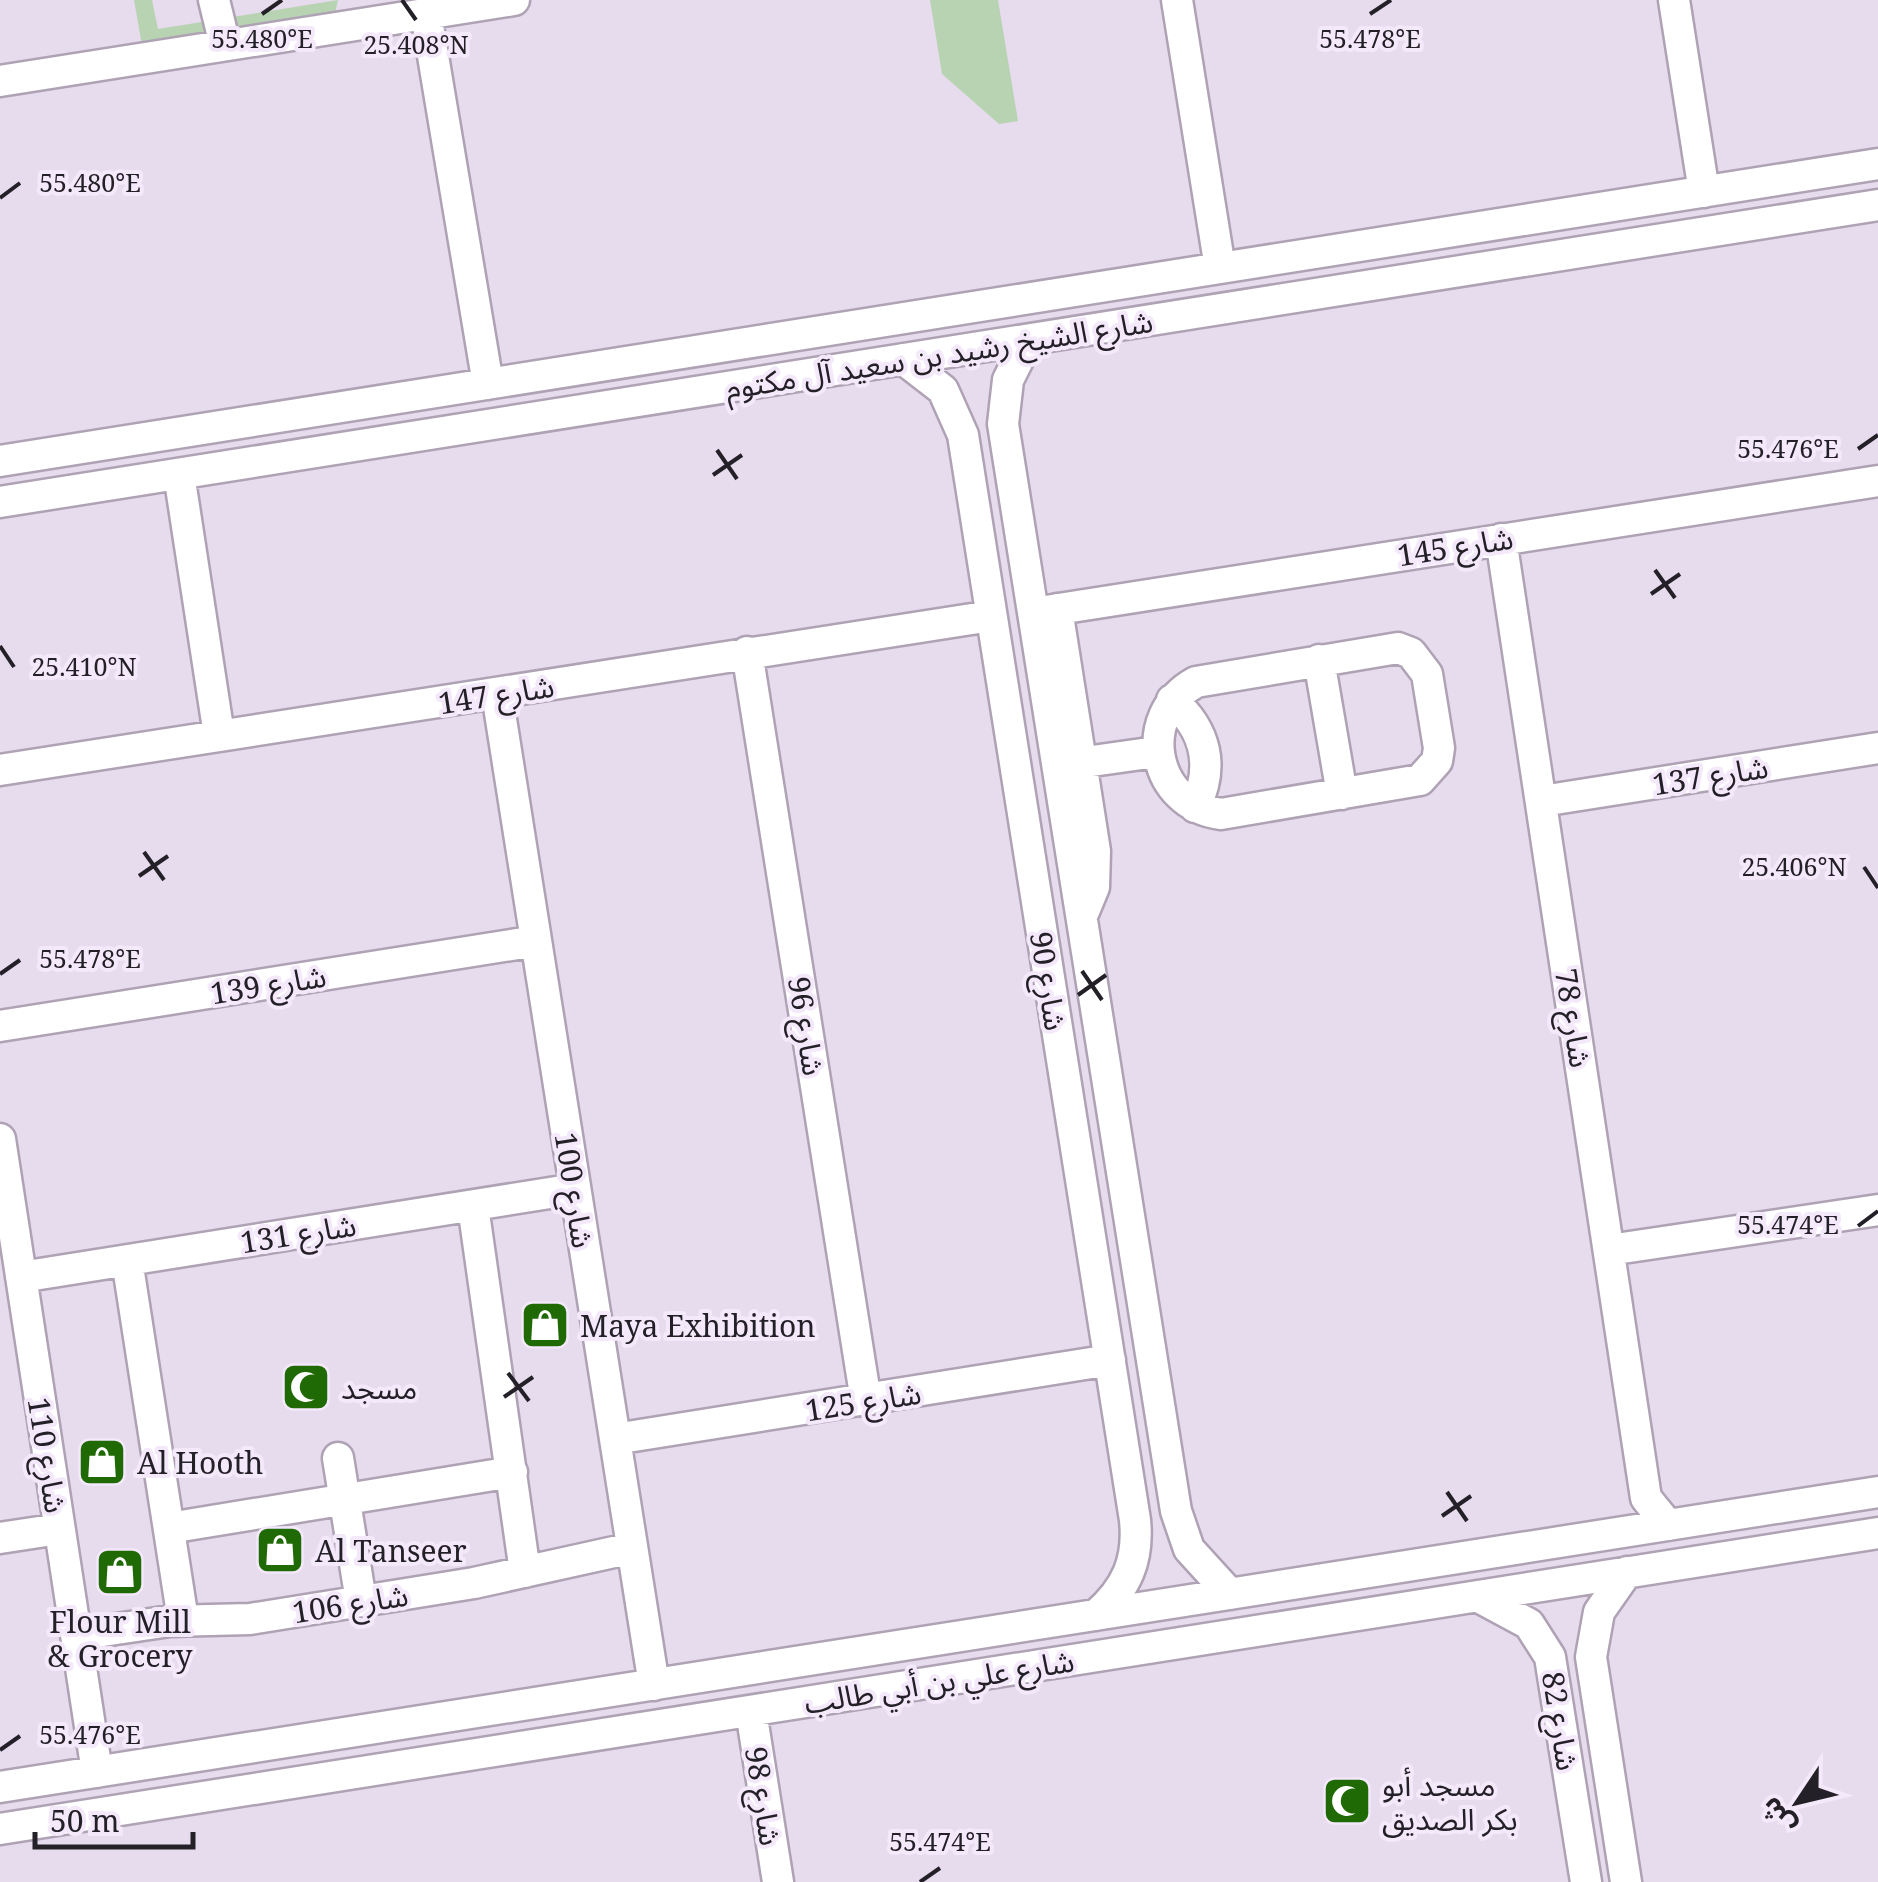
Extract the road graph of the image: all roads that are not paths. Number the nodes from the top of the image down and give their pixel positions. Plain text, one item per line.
1 (214, 0) edge
2 (514, 0) edge
3 (1177, 0) edge
4 (1674, 0) edge
5 (426, 14) junction
6 (225, 45) junction
7 (0, 81) edge
8 (1878, 164) edge
9 (1704, 192) junction
10 (1878, 205) edge
11 (1278, 259) junction
12 (1220, 268) junction
13 (1286, 299) junction
14 (1028, 340) junction
15 (650, 357) junction
16 (902, 359) junction
17 (609, 364) junction
18 (488, 384) junction
19 (655, 398) junction
20 (617, 404) junction
21 (0, 461) edge
22 (179, 474) junction
23 (1878, 481) edge
24 (0, 502) edge
25 (1016, 508) junction
26 (975, 512) junction
27 (1501, 539) junction
28 (1045, 611) junction
29 (992, 616) junction
30 (747, 652) junction
31 (1319, 660) junction
32 (497, 694) junction
33 (1172, 700) junction
34 (219, 735) junction
35 (1878, 748) edge
36 (1156, 752) junction
37 (1069, 765) junction
38 (0, 770) edge
39 (1342, 794) junction
40 (1542, 801) junction
41 (1196, 808) junction
42 (1041, 926) junction
43 (1083, 934) junction
44 (536, 941) junction
45 (1046, 959) junction
46 (0, 1026) edge
47 (0, 1139) edge
48 (575, 1189) junction
49 (473, 1206) junction
50 (1878, 1210) edge
51 (1609, 1250) junction
52 (127, 1260) junction
53 (21, 1276) junction
54 (1110, 1360) junction
55 (866, 1400) junction
56 (614, 1439) junction
57 (1166, 1447) junction
58 (1125, 1453) junction
59 (338, 1458) dead end
60 (512, 1472) junction
61 (1875, 1496) edge
62 (1646, 1498) junction
63 (345, 1499) junction
64 (1668, 1524) junction
65 (169, 1528) junction
66 (59, 1529) junction
67 (1634, 1530) junction
68 (1877, 1532) edge
69 (0, 1538) edge
70 (632, 1548) junction
71 (525, 1572) junction
72 (1627, 1572) junction
73 (1230, 1594) junction
74 (1477, 1596) junction
75 (361, 1601) junction
76 (1096, 1615) junction
77 (183, 1620) junction
78 (76, 1635) junction
79 (654, 1686) junction
80 (751, 1711) junction
81 (426, 1720) junction
82 (359, 1730) junction
83 (430, 1762) junction
84 (366, 1771) junction
85 (97, 1772) junction
86 (0, 1787) edge
87 (1612, 1788) junction
88 (1572, 1790) junction
89 (0, 1829) edge
90 (778, 1882) edge
91 (1586, 1882) edge
92 (1626, 1882) edge

1 - 6 street
2 - 5 street
3 - 12 street
4 - 9 street
5 - 6 street
5 - 18 street
6 - 7 street
8 - 9 street, شارع الشيخ رشيد بن سعيد آل مكتوم
9 - 11 street, شارع الشيخ رشيد بن سعيد آل مكتوم
10 - 13 street, شارع الشيخ رشيد بن سعيد آل مكتوم
11 - 12 street, شارع الشيخ رشيد بن سعيد آل مكتوم
11 - 13 street
12 - 15 street, شارع الشيخ رشيد بن سعيد آل مكتوم
13 - 14 street, شارع الشيخ رشيد بن سعيد آل مكتوم
14 - 16 street, شارع الشيخ رشيد بن سعيد آل مكتوم
14 - 25 street
15 - 17 street, شارع الشيخ رشيد بن سعيد آل مكتوم
15 - 19 street
16 - 19 street, شارع الشيخ رشيد بن سعيد آل مكتوم
16 - 26 street, شارع 90
17 - 18 street, شارع الشيخ رشيد بن سعيد آل مكتوم
17 - 20 street
18 - 21 street, شارع الشيخ رشيد بن سعيد آل مكتوم
19 - 20 street, شارع الشيخ رشيد بن سعيد آل مكتوم
20 - 22 street, شارع الشيخ رشيد بن سعيد آل مكتوم
22 - 24 street, شارع الشيخ رشيد بن سعيد آل مكتوم
22 - 34 street
23 - 27 street, شارع 145
25 - 26 street
25 - 28 street
26 - 29 street, شارع 90
27 - 28 street, شارع 145
27 - 40 street, شارع 78
28 - 37 street, شارع 90
29 - 30 street, شارع 147
29 - 42 street, شارع 90
30 - 32 street, شارع 147
30 - 55 street, شارع 96
31 - 33 street
31 - 39 street
31 - 39 street
32 - 34 street, شارع 147
32 - 44 street, شارع 100
33 - 36 street
33 - 41 street
34 - 38 street, شارع 147
35 - 40 street, شارع 137
36 - 37 street
36 - 41 street
37 - 43 street, شارع 90
39 - 41 street
40 - 51 street, شارع 78
42 - 43 street
42 - 45 street, شارع 90
43 - 45 street
43 - 57 street, شارع 90
44 - 46 street, شارع 139
44 - 48 street, شارع 100
45 - 54 street, شارع 90
47 - 53 street, شارع 110
48 - 49 street, شارع 131
48 - 56 street, شارع 100
49 - 52 street, شارع 131
49 - 60 street
50 - 51 street
51 - 62 street, شارع 78
52 - 53 street, شارع 131
52 - 65 street
53 - 66 street, شارع 110
54 - 55 street, شارع 125
54 - 58 street, شارع 90
55 - 56 street, شارع 125
56 - 70 street, شارع 100
57 - 58 street
57 - 73 street, شارع 90
58 - 76 street, شارع 90
59 - 63 street
60 - 63 street
60 - 71 street
61 - 64 street, شارع علي بن أبي طالب
62 - 64 street
62 - 67 street, شارع 78
63 - 65 street
63 - 75 street
64 - 67 street, شارع علي بن أبي طالب
65 - 77 street
66 - 69 street
66 - 78 street, شارع 110
67 - 73 street, شارع علي بن أبي طالب
68 - 72 street, شارع علي بن أبي طالب
70 - 71 street, شارع 106
70 - 79 street, شارع 100
71 - 75 street, شارع 106
72 - 74 street, شارع علي بن أبي طالب
72 - 87 street, شارع 82
73 - 76 street, شارع علي بن أبي طالب
74 - 80 street, شارع علي بن أبي طالب
74 - 88 street, شارع 82
75 - 77 street, شارع 106
76 - 79 street, شارع علي بن أبي طالب
77 - 78 street, شارع 106
78 - 85 street, شارع 110
79 - 81 street, شارع علي بن أبي طالب
80 - 83 street, شارع علي بن أبي طالب
80 - 90 street, شارع 98
81 - 82 street, شارع علي بن أبي طالب
81 - 83 street
82 - 84 street
82 - 85 street, شارع علي بن أبي طالب
83 - 84 street, شارع علي بن أبي طالب
84 - 89 street, شارع علي بن أبي طالب
85 - 86 street, شارع علي بن أبي طالب
87 - 88 street
87 - 92 street, شارع 82
88 - 91 street, شارع 82

